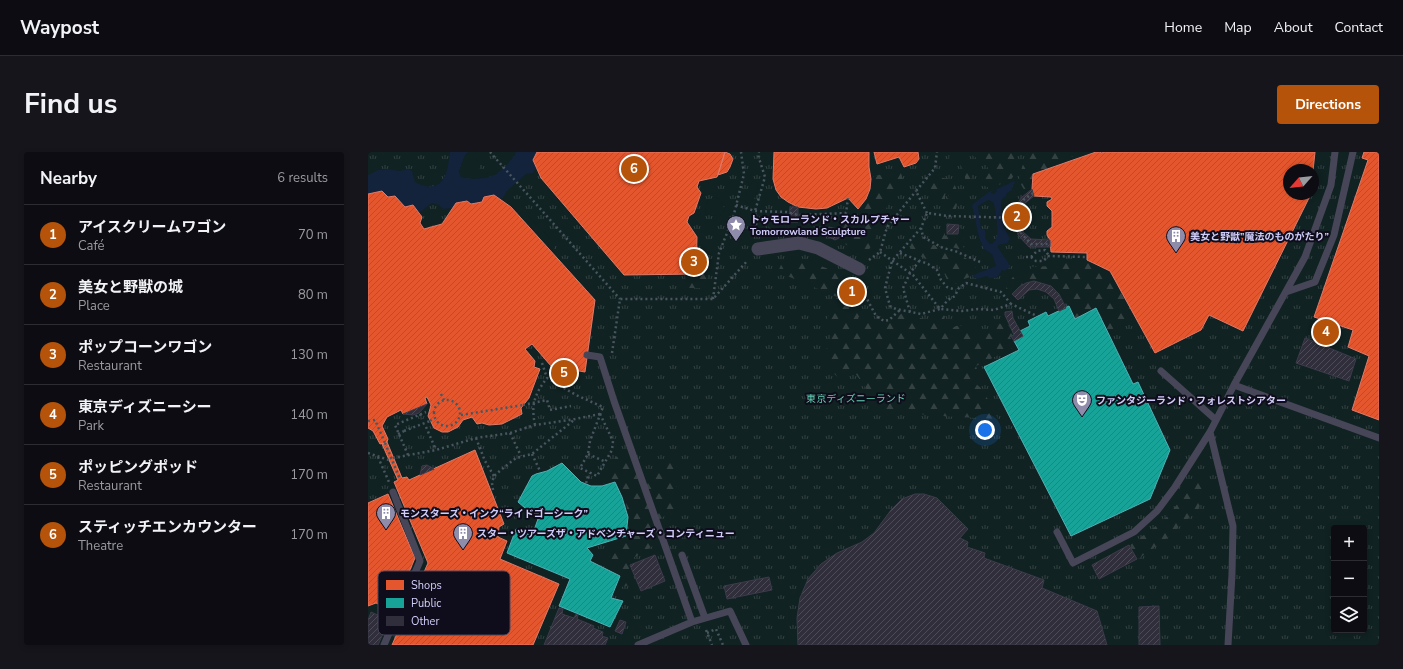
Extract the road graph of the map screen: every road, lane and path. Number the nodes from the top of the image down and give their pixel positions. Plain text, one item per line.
1 (490, 152) edge
2 (741, 152) edge
3 (759, 152) edge
4 (938, 152) edge
5 (1335, 152) edge
6 (1353, 152) edge
7 (916, 191) junction
8 (1033, 193) dead end
9 (848, 198) dead end
10 (736, 205) junction
11 (755, 211) junction
12 (927, 213) junction
13 (1021, 218) junction
14 (921, 228) junction
15 (1050, 244) dead end
16 (758, 248) junction
17 (880, 252) junction
18 (900, 253) junction
19 (1049, 256) junction
20 (1087, 256) dead end
21 (1026, 257) dead end
22 (1031, 257) junction
23 (920, 260) junction
24 (892, 261) junction
25 (980, 262) dead end
26 (859, 269) junction
27 (910, 273) junction
28 (956, 290) junction
29 (1286, 292) junction
30 (620, 298) junction
31 (713, 299) junction
32 (1011, 304) junction
33 (940, 309) junction
34 (900, 310) junction
35 (910, 312) junction
36 (1037, 316) dead end
37 (587, 355) dead end
38 (542, 363) dead end
39 (1161, 371) dead end
40 (547, 378) junction
41 (607, 381) junction
42 (1234, 385) junction
43 (441, 394) dead end
44 (444, 400) junction
45 (571, 406) dead end
46 (603, 407) junction
47 (426, 412) dead end
48 (420, 414) junction
49 (600, 414) junction
50 (461, 415) junction
51 (434, 418) junction
52 (422, 419) dead end
53 (575, 419) junction
54 (1216, 420) junction
55 (368, 421) edge
56 (535, 425) junction
57 (426, 427) dead end
58 (1210, 432) junction
59 (510, 433) junction
60 (398, 434) junction
61 (476, 438) junction
62 (1379, 438) edge
63 (436, 450) junction
64 (368, 453) edge
65 (532, 454) junction
66 (588, 454) junction
67 (408, 455) junction
68 (521, 456) junction
69 (378, 457) junction
70 (393, 458) dead end
71 (389, 460) dead end
72 (606, 462) junction
73 (540, 471) dead end
74 (590, 472) junction
75 (494, 476) junction
76 (400, 479) dead end
77 (586, 483) dead end
78 (494, 490) dead end
79 (393, 492) joint
80 (1057, 532) dead end
81 (682, 555) dead end
82 (416, 571) edge
83 (704, 618) junction
84 (692, 622) junction
85 (707, 633) junction
86 (388, 635) edge
87 (384, 645) edge
88 (638, 645) edge
89 (712, 645) edge
90 (722, 645) edge
91 (746, 645) edge
92 (1228, 645) edge

1 - 30 path
2 - 10 path
3 - 11 path
4 - 7 path
5 - 29 lane
6 - 29 lane
7 - 12 path
7 - 17 path
8 - 13 path
9 - 11 path
10 - 11 path
10 - 31 path
11 - 16 path
12 - 13 path
12 - 14 path
13 - 15 path
14 - 18 path
14 - 25 path
16 - 26 street
16 - 31 path
17 - 24 path
17 - 26 path
18 - 23 path
18 - 24 path
19 - 20 path
19 - 22 path
19 - 22 path
21 - 22 path
23 - 27 path
23 - 28 path
24 - 27 path
24 - 34 path
26 - 34 path
27 - 33 path
27 - 35 path
28 - 32 path
28 - 33 path
29 - 42 lane
30 - 31 path
30 - 41 path
32 - 33 path
32 - 36 path
33 - 35 path
34 - 35 path
37 - 41 lane
38 - 40 path
39 - 54 lane
40 - 46 path
40 - 56 path
41 - 46 path
41 - 84 lane
42 - 54 lane
42 - 62 lane
43 - 44 path
44 - 50 path
44 - 51 path
45 - 50 path, bridge
46 - 49 path
47 - 48 path
48 - 52 path
48 - 60 path
49 - 53 path
49 - 66 path
49 - 72 path
50 - 51 path
51 - 60 path, bridge
53 - 56 path
53 - 65 path
54 - 58 lane
55 - 76 path, bridge
56 - 59 path
57 - 63 path
58 - 80 lane
58 - 92 lane
59 - 61 path
59 - 68 path
60 - 67 path
61 - 63 path
61 - 75 path
63 - 67 path
64 - 69 path
65 - 68 path
65 - 73 path
66 - 72 path
66 - 74 path
67 - 70 path
68 - 75 path
69 - 71 path
69 - 79 path
72 - 74 path
74 - 77 path
75 - 78 path
79 - 82 lane
81 - 83 lane
83 - 84 lane
83 - 85 path
83 - 91 lane
84 - 88 lane
85 - 89 path
85 - 90 path
86 - 87 lane

